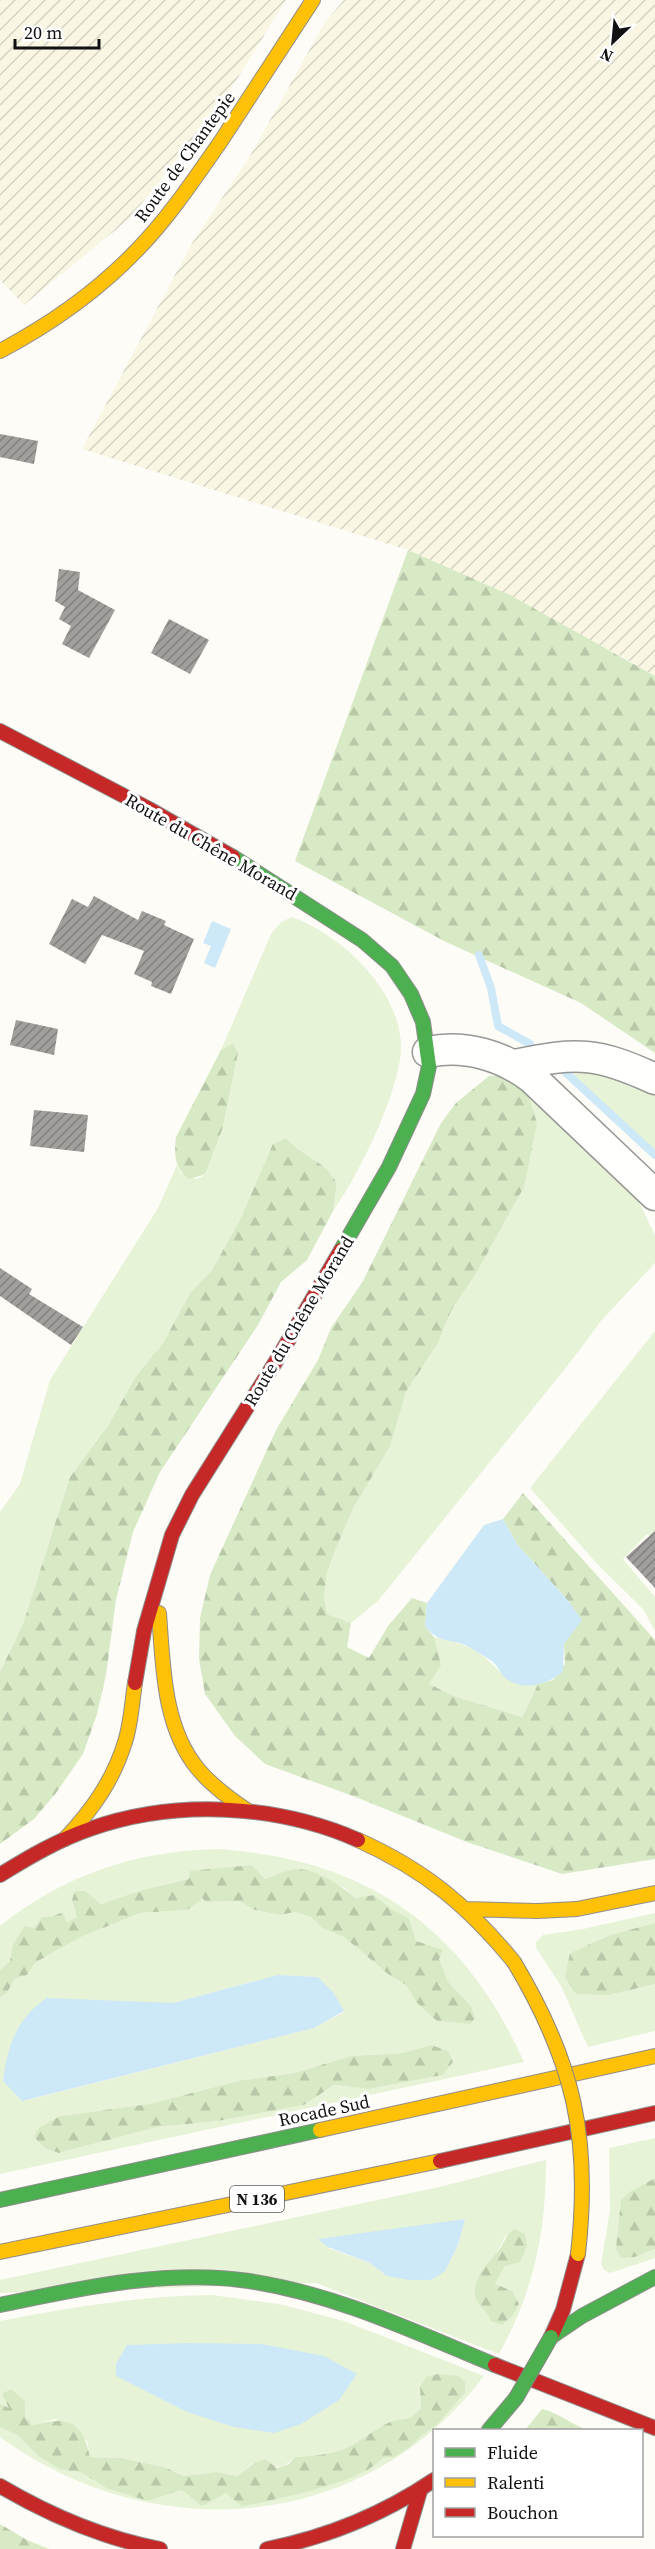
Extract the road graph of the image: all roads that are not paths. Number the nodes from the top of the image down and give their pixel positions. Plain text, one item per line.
1 (313, 0) edge
2 (0, 351) edge
3 (0, 731) edge
4 (428, 1052) junction
5 (515, 1065) junction
6 (655, 1079) edge
7 (655, 1195) edge
8 (157, 1586) junction
9 (248, 1811) junction
10 (65, 1839) junction
11 (0, 1875) edge
12 (655, 1893) edge
13 (466, 1909) junction
14 (655, 2056) edge
15 (655, 2113) edge
16 (0, 2200) edge
17 (0, 2252) edge
18 (655, 2277) edge
19 (0, 2305) edge
20 (551, 2337) junction
21 (655, 2428) edge
22 (490, 2429) edge
23 (433, 2481) edge
24 (0, 2486) edge
25 (420, 2491) junction
26 (160, 2549) edge
27 (267, 2549) edge
28 (403, 2549) edge

1 - 2 main road, Route de Chantepie
3 - 4 main road, Route du Chêne Morand
4 - 5 street
4 - 8 main road, Route du Chêne Morand
5 - 6 street
5 - 7 street
8 - 9 main road, Route du Chêne Morand
8 - 10 main road, Route du Chêne Morand
9 - 10 main road
9 - 13 main road
10 - 11 main road
12 - 13 main road
13 - 20 main road, bridge
14 - 16 main road, Rocade Sud
15 - 17 main road, N 136
18 - 20 main road
19 - 21 main road
20 - 22 main road, bridge
23 - 25 main road
24 - 26 main road
25 - 27 main road
25 - 28 main road

